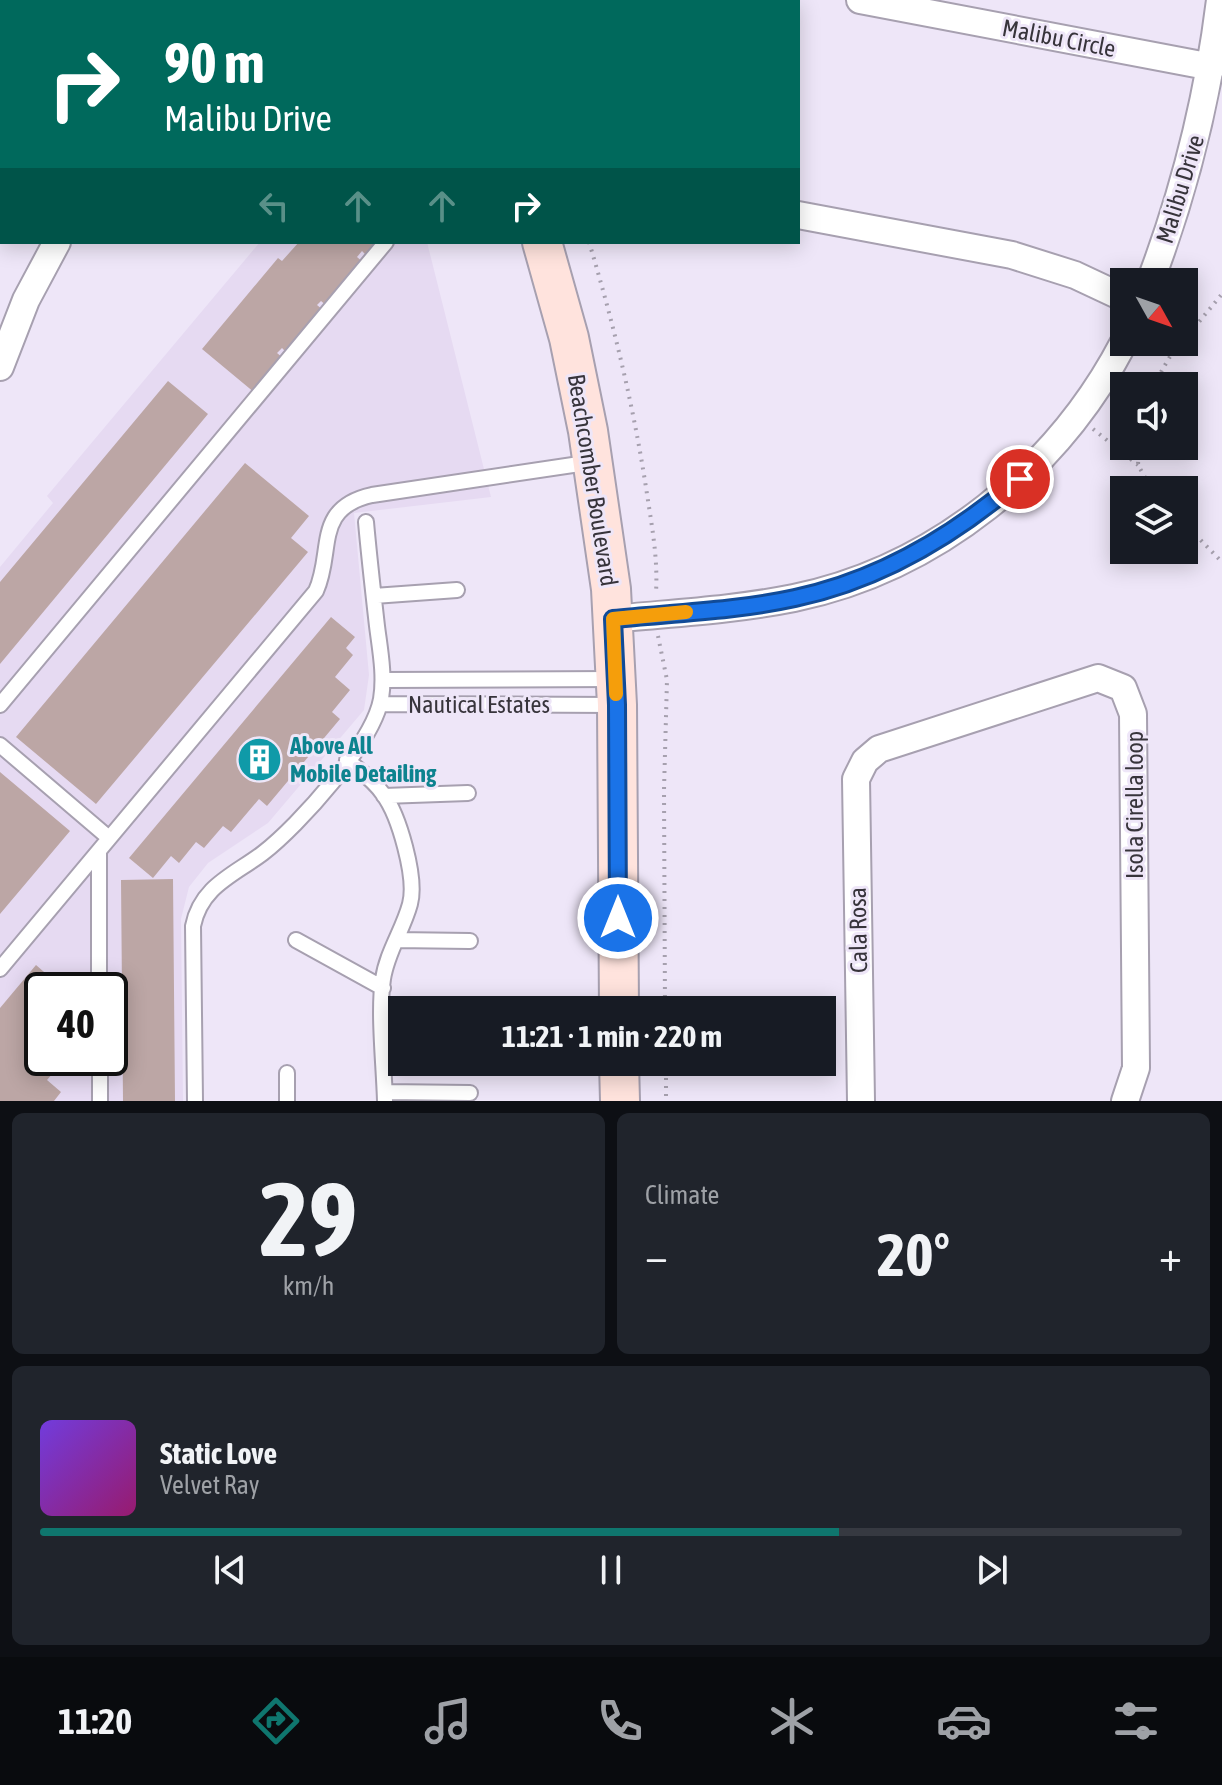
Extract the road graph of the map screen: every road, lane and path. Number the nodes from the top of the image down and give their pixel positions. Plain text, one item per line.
1 (860, 0) edge
2 (1220, 0) edge
3 (1212, 67) junction
4 (800, 215) edge
5 (56, 244) edge
6 (384, 244) edge
7 (543, 244) edge
8 (1155, 268) edge
9 (1110, 291) edge
10 (1222, 294) edge
11 (1198, 323) edge
12 (1116, 356) edge
13 (0, 367) edge
14 (1077, 417) junction
15 (1138, 460) edge
16 (593, 462) junction
17 (1138, 465) junction
18 (1144, 476) edge
19 (366, 522) dead end
20 (1198, 537) edge
21 (1222, 562) edge
22 (457, 590) dead end
23 (374, 596) junction
24 (613, 619) junction
25 (523, 679) junction
26 (383, 680) junction
27 (616, 692) junction
28 (380, 704) junction
29 (0, 705) edge
30 (525, 705) junction
31 (0, 745) edge
32 (347, 760) junction
33 (865, 761) joint
34 (468, 793) dead end
35 (384, 796) junction
36 (109, 838) junction
37 (99, 851) junction
38 (296, 940) dead end
39 (396, 940) junction
40 (470, 941) dead end
41 (0, 969) edge
42 (99, 972) edge
43 (383, 988) junction
44 (619, 996) edge
45 (287, 1073) dead end
46 (100, 1076) edge
47 (619, 1076) edge
48 (666, 1076) edge
49 (470, 1093) dead end
50 (385, 1096) edge
51 (100, 1100) edge
52 (195, 1101) edge
53 (287, 1101) edge
54 (620, 1101) edge
55 (666, 1101) edge
56 (861, 1101) edge
57 (1125, 1101) edge

1 - 3 street, Malibu Circle
2 - 3 street, Malibu Drive
3 - 8 street, Malibu Drive
4 - 9 street
5 - 13 street
6 - 29 lane
7 - 16 street, Beachcomber Boulevard
10 - 11 path
12 - 14 street
14 - 17 path
14 - 24 street
15 - 17 path
16 - 24 street, Beachcomber Boulevard
16 - 36 lane
17 - 18 path
19 - 23 lane
20 - 21 path
22 - 23 lane
23 - 26 lane
24 - 27 street, Beachcomber Boulevard
25 - 26 lane, Nautical Estates
25 - 27 lane, Nautical Estates
25 - 30 lane
26 - 28 lane
27 - 30 lane, Nautical Estates
27 - 44 street, Beachcomber Boulevard
28 - 30 lane, Nautical Estates
28 - 32 lane, Nautical Estates
31 - 36 lane
32 - 35 lane
32 - 52 lane, Nautical Estates
33 - 56 street, Cala Rosa
33 - 57 street, Isola Cirella loop
34 - 35 lane
35 - 39 lane
36 - 37 lane
37 - 41 lane
37 - 42 lane
38 - 43 lane
39 - 40 lane
39 - 43 lane
43 - 50 lane
45 - 53 lane
46 - 51 lane
47 - 54 street
48 - 55 path
49 - 50 lane

